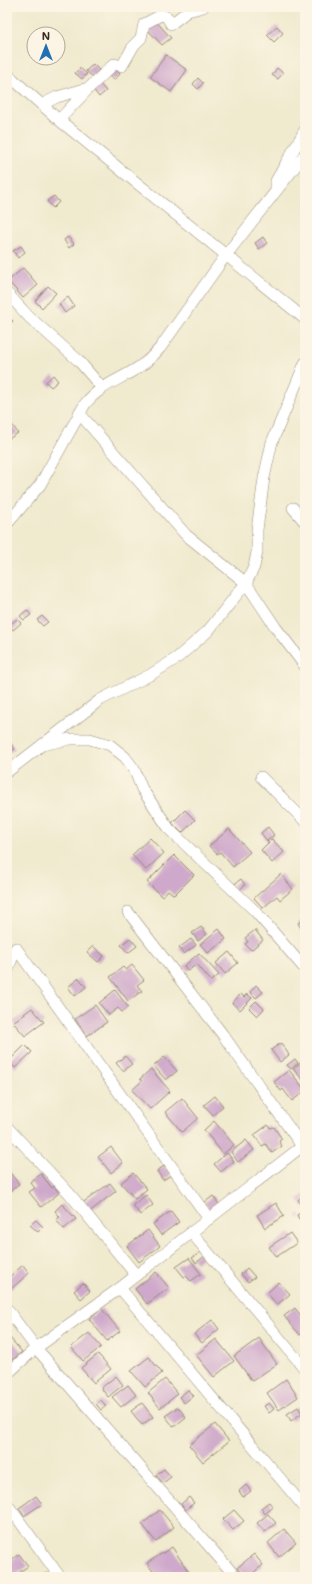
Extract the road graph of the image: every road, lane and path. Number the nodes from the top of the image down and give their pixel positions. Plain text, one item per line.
1 (203, 7) edge
2 (7, 74) edge
3 (90, 87) junction
4 (43, 104) junction
5 (60, 120) junction
6 (305, 130) edge
7 (305, 154) edge
8 (276, 191) junction
9 (226, 255) junction
10 (7, 293) edge
11 (305, 319) edge
12 (305, 364) edge
13 (102, 388) junction
14 (79, 413) junction
15 (293, 508) dead end
16 (305, 522) edge
17 (7, 524) edge
18 (246, 583) junction
19 (305, 666) edge
20 (42, 745) junction
21 (7, 772) edge
22 (261, 777) dead end
23 (305, 821) edge
24 (128, 912) dead end
25 (305, 969) edge
26 (7, 972) edge
27 (7, 1127) edge
28 (304, 1145) edge
29 (209, 1219) junction
30 (191, 1232) junction
31 (136, 1275) junction
32 (120, 1288) junction
33 (7, 1309) edge
34 (36, 1348) junction
35 (305, 1369) edge
36 (7, 1374) edge
37 (7, 1504) edge
38 (305, 1508) edge
39 (60, 1577) edge
40 (236, 1577) edge

1 - 3 street
2 - 4 street
3 - 4 street
3 - 5 street
4 - 5 street
5 - 9 street
6 - 8 street
7 - 8 street
8 - 9 street
9 - 11 street
9 - 13 street
10 - 13 street
12 - 18 street
13 - 14 street
14 - 17 street
14 - 18 street
15 - 16 street
18 - 19 street
18 - 20 street
20 - 21 street
20 - 25 street
22 - 23 street
24 - 28 street
26 - 29 street
27 - 31 street
28 - 29 street
29 - 30 street
30 - 31 street
30 - 35 street
31 - 32 street
32 - 34 street
32 - 38 street
33 - 34 street
34 - 36 street
34 - 40 street
37 - 39 street

